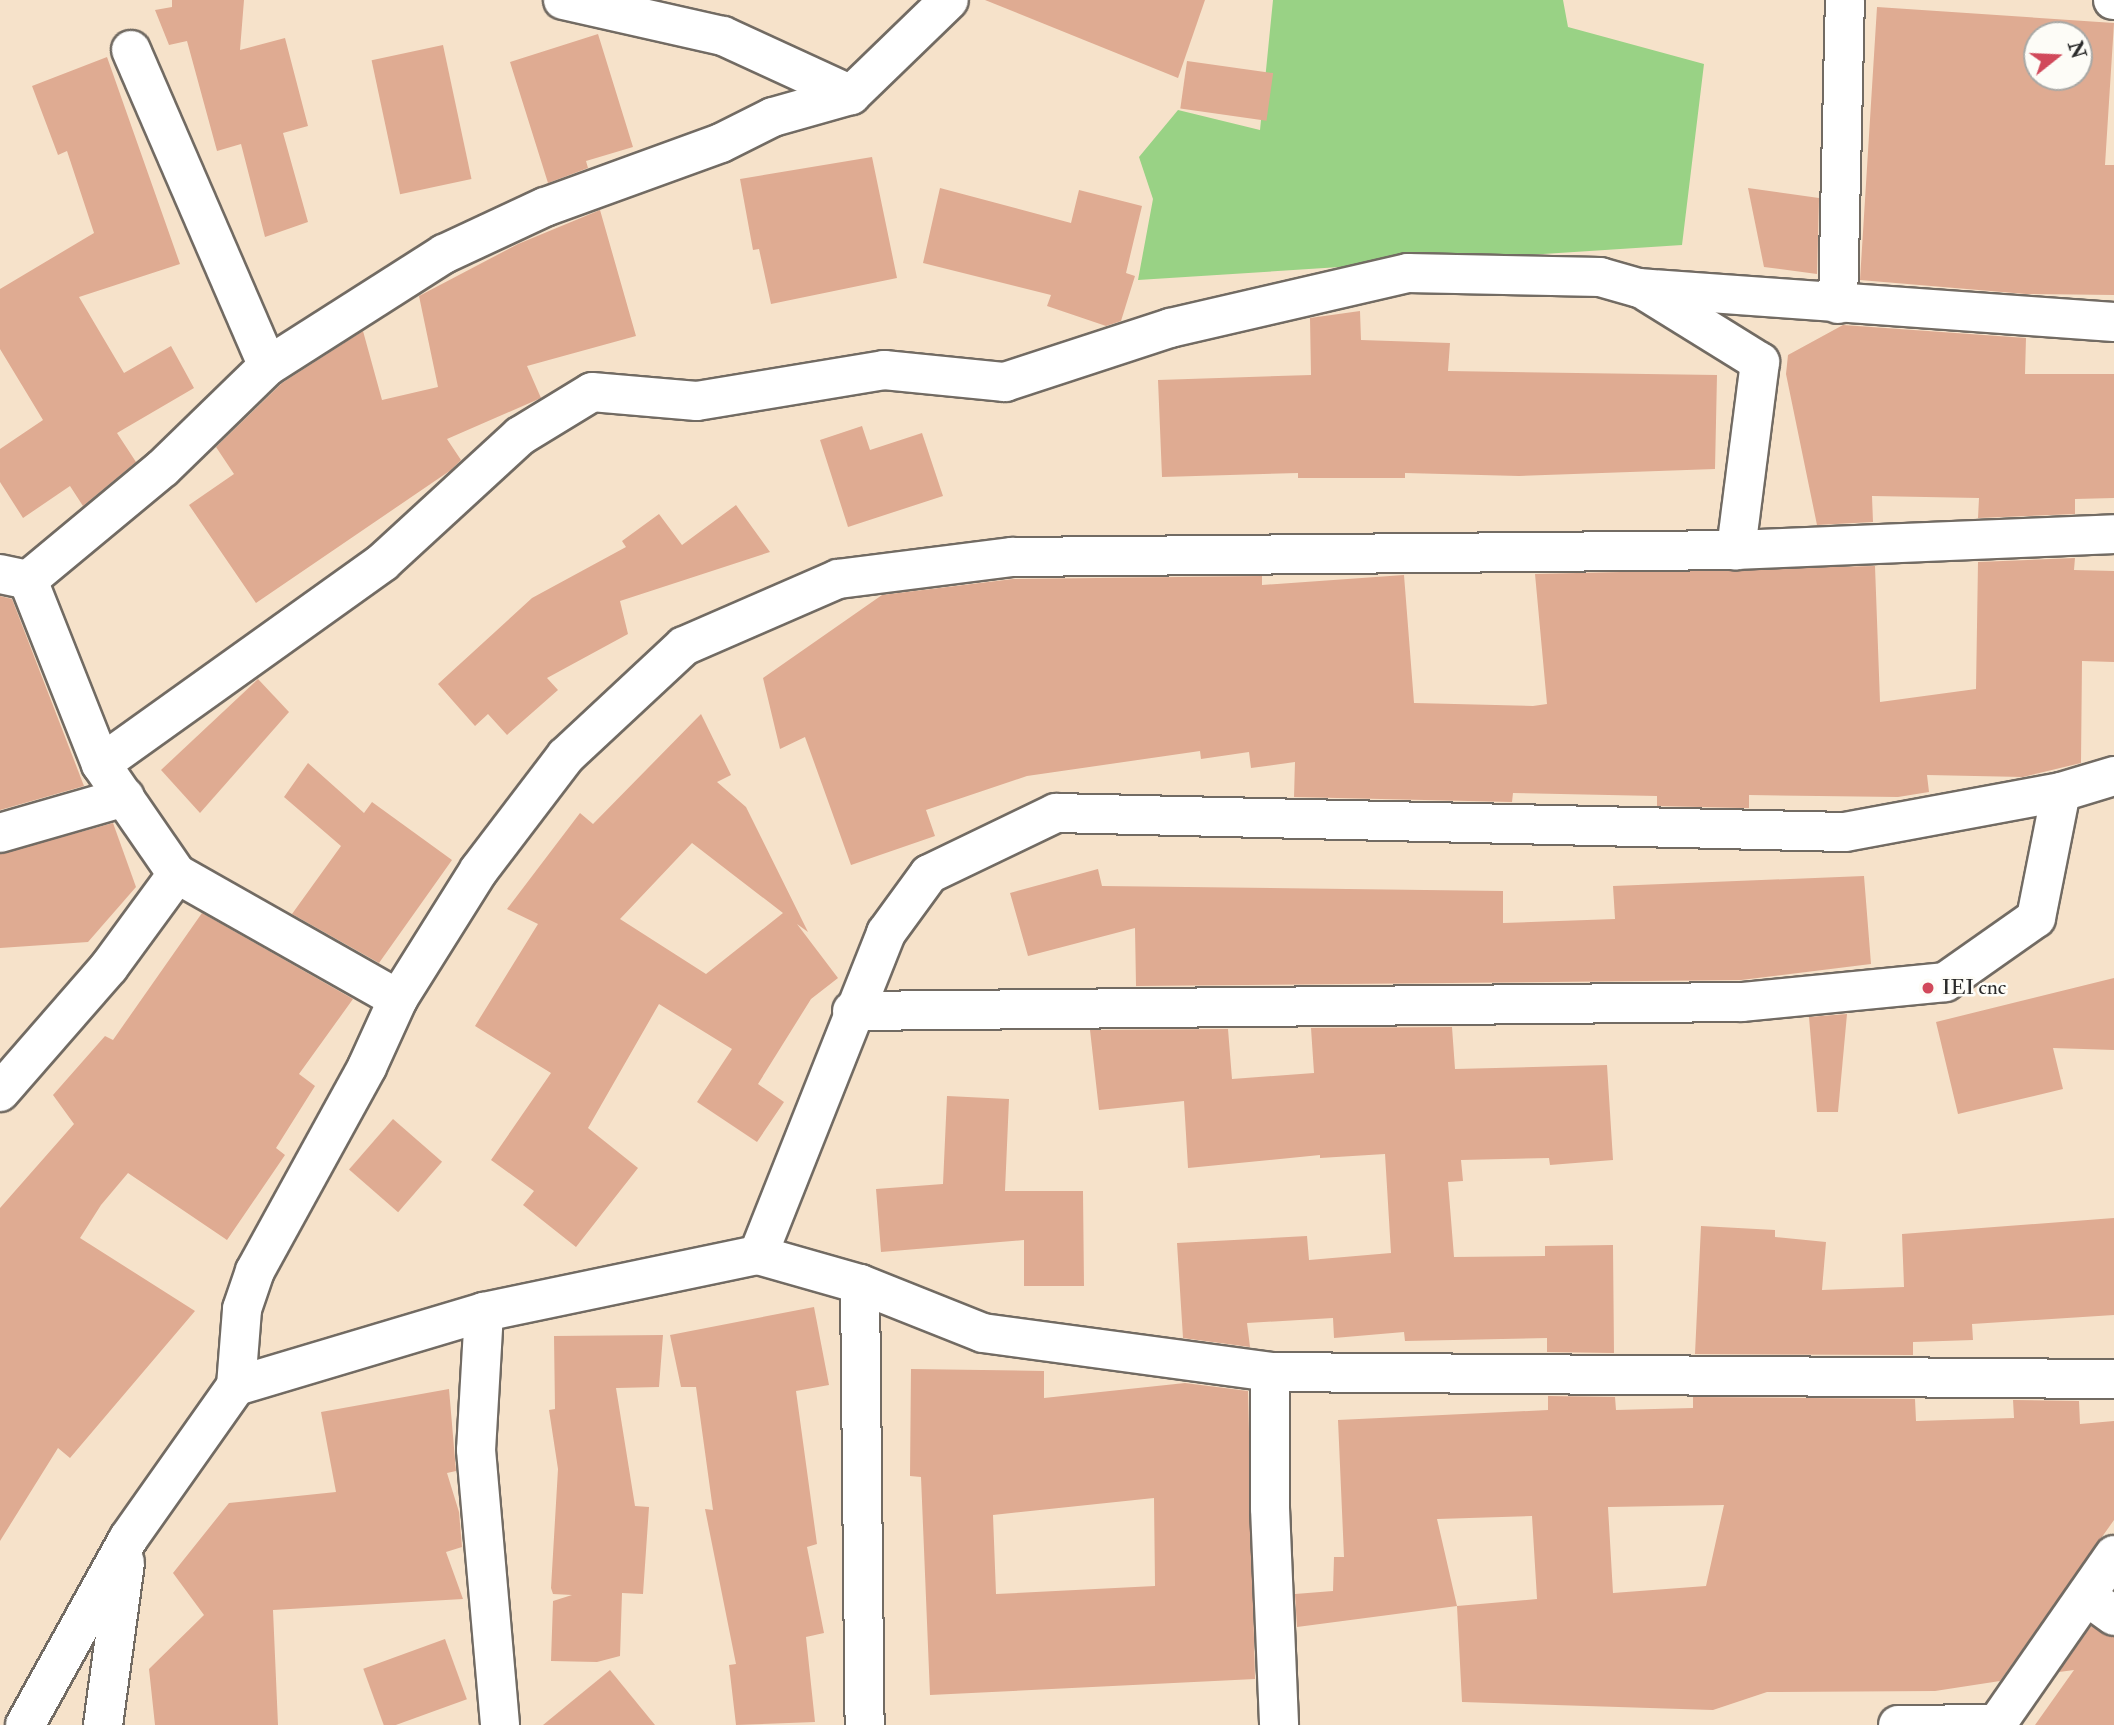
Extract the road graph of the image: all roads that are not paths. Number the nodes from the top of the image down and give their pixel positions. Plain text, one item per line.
1 (563, 0) edge
2 (949, 0) edge
3 (1845, 0) edge
4 (131, 50) dead end
5 (850, 95) junction
6 (1639, 288) junction
7 (1838, 304) junction
8 (2114, 322) edge
9 (268, 366) junction
10 (2114, 534) edge
11 (1736, 550) junction
12 (14, 577) edge
13 (101, 764) junction
14 (2114, 776) edge
15 (2061, 792) junction
16 (125, 797) junction
17 (0, 834) edge
18 (177, 874) junction
19 (398, 999) junction
20 (852, 1011) junction
21 (0, 1092) edge
22 (758, 1255) junction
23 (860, 1284) junction
24 (484, 1312) junction
25 (1270, 1372) junction
26 (2114, 1380) edge
27 (236, 1386) junction
28 (128, 1539) junction
29 (2114, 1555) edge
30 (2101, 1606) edge
31 (1997, 1724) edge
32 (25, 1725) edge
33 (103, 1725) edge
34 (500, 1725) edge
35 (865, 1725) edge
36 (1279, 1725) edge
37 (1898, 1725) edge

1 - 5 street
2 - 5 street
3 - 7 street
4 - 9 street
5 - 9 street
6 - 7 street
6 - 11 street
6 - 13 street
7 - 8 street
9 - 12 street
10 - 11 street
11 - 19 street
12 - 13 street
13 - 16 street
14 - 15 street
15 - 20 street
15 - 20 street
16 - 17 street
16 - 18 street
18 - 19 street
18 - 21 street
19 - 27 street
20 - 22 street
22 - 23 street
22 - 24 street
23 - 25 street
23 - 35 street
24 - 27 street
24 - 34 street
25 - 26 street
25 - 36 street
27 - 28 street
28 - 32 street
28 - 33 street
29 - 30 street
30 - 31 street
31 - 37 street

